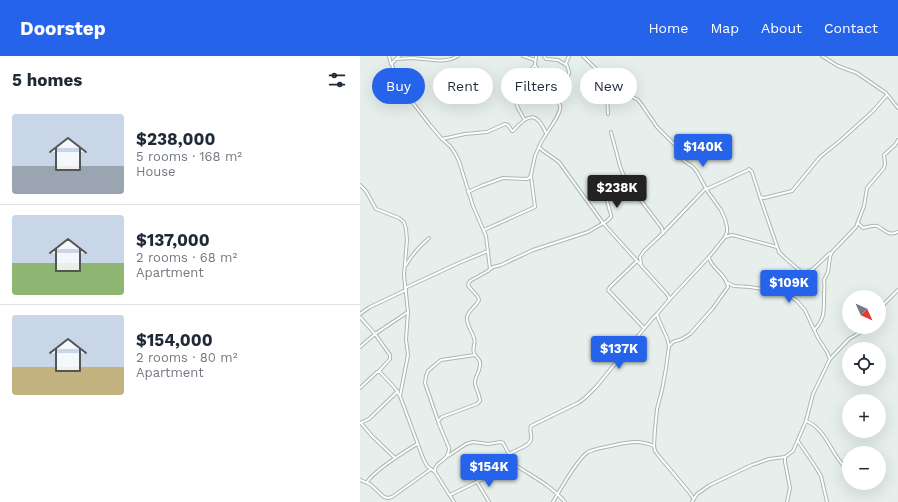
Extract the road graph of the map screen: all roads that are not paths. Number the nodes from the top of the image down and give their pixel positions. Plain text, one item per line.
1 (389, 56) edge
2 (399, 56) edge
3 (458, 56) edge
4 (523, 56) edge
5 (536, 56) edge
6 (544, 56) edge
7 (569, 56) edge
8 (583, 56) edge
9 (822, 56) edge
10 (395, 60) junction
11 (535, 60) junction
12 (392, 65) junction
13 (535, 65) junction
14 (567, 66) joint
15 (537, 68) edge
16 (595, 68) edge
17 (887, 95) junction
18 (637, 99) edge
19 (560, 104) edge
20 (607, 104) edge
21 (898, 108) edge
22 (608, 114) dead end
23 (524, 120) junction
24 (611, 132) dead end
25 (547, 133) junction
26 (442, 139) junction
27 (898, 140) edge
28 (539, 147) junction
29 (531, 176) junction
30 (360, 185) edge
31 (604, 188) dead end
32 (706, 189) junction
33 (468, 192) junction
34 (760, 197) junction
35 (603, 223) junction
36 (858, 223) junction
37 (662, 229) junction
38 (667, 229) junction
39 (484, 230) junction
40 (727, 230) junction
41 (898, 232) edge
42 (663, 233) junction
43 (732, 235) junction
44 (725, 237) junction
45 (429, 238) dead end
46 (778, 247) junction
47 (488, 251) junction
48 (832, 252) junction
49 (640, 257) junction
50 (709, 257) junction
51 (636, 260) junction
52 (641, 265) junction
53 (405, 267) junction
54 (489, 270) junction
55 (799, 276) junction
56 (728, 283) junction
57 (734, 286) junction
58 (728, 287) junction
59 (405, 289) junction
60 (898, 290) edge
61 (787, 294) junction
62 (669, 300) junction
63 (886, 302) edge
64 (408, 312) junction
65 (360, 314) edge
66 (657, 314) junction
67 (360, 317) edge
68 (644, 328) junction
69 (814, 330) junction
70 (375, 334) junction
71 (856, 334) edge
72 (669, 346) junction
73 (360, 347) edge
74 (475, 355) junction
75 (830, 359) junction
76 (379, 371) junction
77 (360, 388) edge
78 (398, 391) junction
79 (400, 396) junction
80 (438, 421) junction
81 (806, 421) junction
82 (360, 423) edge
83 (798, 441) junction
84 (417, 444) junction
85 (654, 446) junction
86 (509, 454) junction
87 (448, 456) junction
88 (785, 457) junction
89 (395, 458) junction
90 (510, 462) junction
91 (842, 463) edge
92 (431, 469) junction
93 (435, 472) junction
94 (360, 480) edge
95 (367, 482) junction
96 (477, 482) junction
97 (557, 493) junction
98 (450, 495) junction
99 (693, 501) edge
100 (454, 502) edge
101 (489, 502) edge
102 (553, 502) edge
103 (565, 502) edge
104 (787, 502) edge
105 (827, 502) edge

1 - 12 street
2 - 10 street
3 - 10 street
4 - 11 street
5 - 11 street
6 - 14 street
7 - 14 street
8 - 16 street
9 - 17 street
10 - 12 street
11 - 13 street
12 - 26 street
13 - 15 street
13 - 23 street
17 - 21 street
17 - 34 street
18 - 32 street
19 - 25 street
20 - 22 street
23 - 25 street
23 - 26 street
24 - 37 street
25 - 28 street
26 - 33 street
27 - 36 street
28 - 29 street
28 - 35 street
29 - 33 street
29 - 39 street
30 - 53 street
31 - 35 street
32 - 34 street
32 - 38 street
32 - 40 street
33 - 39 street
34 - 46 street
35 - 51 street
35 - 54 street
36 - 41 street
36 - 48 street
37 - 38 street
37 - 42 street
38 - 42 street
39 - 47 street
40 - 43 street
40 - 44 street
42 - 49 street
43 - 44 street
43 - 46 street
44 - 50 street
45 - 53 street
46 - 55 street
47 - 54 street
47 - 59 street
48 - 55 street
48 - 69 street
49 - 51 street
49 - 52 street
50 - 56 street
50 - 62 street
51 - 52 street
51 - 68 street
52 - 62 street
53 - 59 street
54 - 74 street
55 - 61 street
56 - 57 street
56 - 58 street
57 - 58 street
57 - 61 street
58 - 72 street
59 - 64 street
59 - 65 street
60 - 63 street
61 - 69 street
62 - 66 street
64 - 70 street
64 - 79 street
66 - 68 street
66 - 72 street
67 - 70 street
68 - 86 street
69 - 75 street
70 - 73 street
70 - 76 street
71 - 75 street
72 - 85 street
74 - 80 street
74 - 80 street
75 - 81 street
76 - 77 street
76 - 78 street
78 - 79 street
78 - 82 street
79 - 84 street
80 - 87 street
81 - 83 street
81 - 91 street
82 - 89 street
83 - 88 street
83 - 105 street
84 - 89 street
84 - 92 street
85 - 97 street
85 - 99 street
86 - 87 street
86 - 90 street
87 - 93 street
88 - 99 street
88 - 104 street
89 - 95 street
90 - 96 street
90 - 97 street
92 - 93 street
92 - 95 street
93 - 98 street
94 - 95 street
96 - 98 street
96 - 101 street
97 - 102 street
97 - 103 street
98 - 100 street

